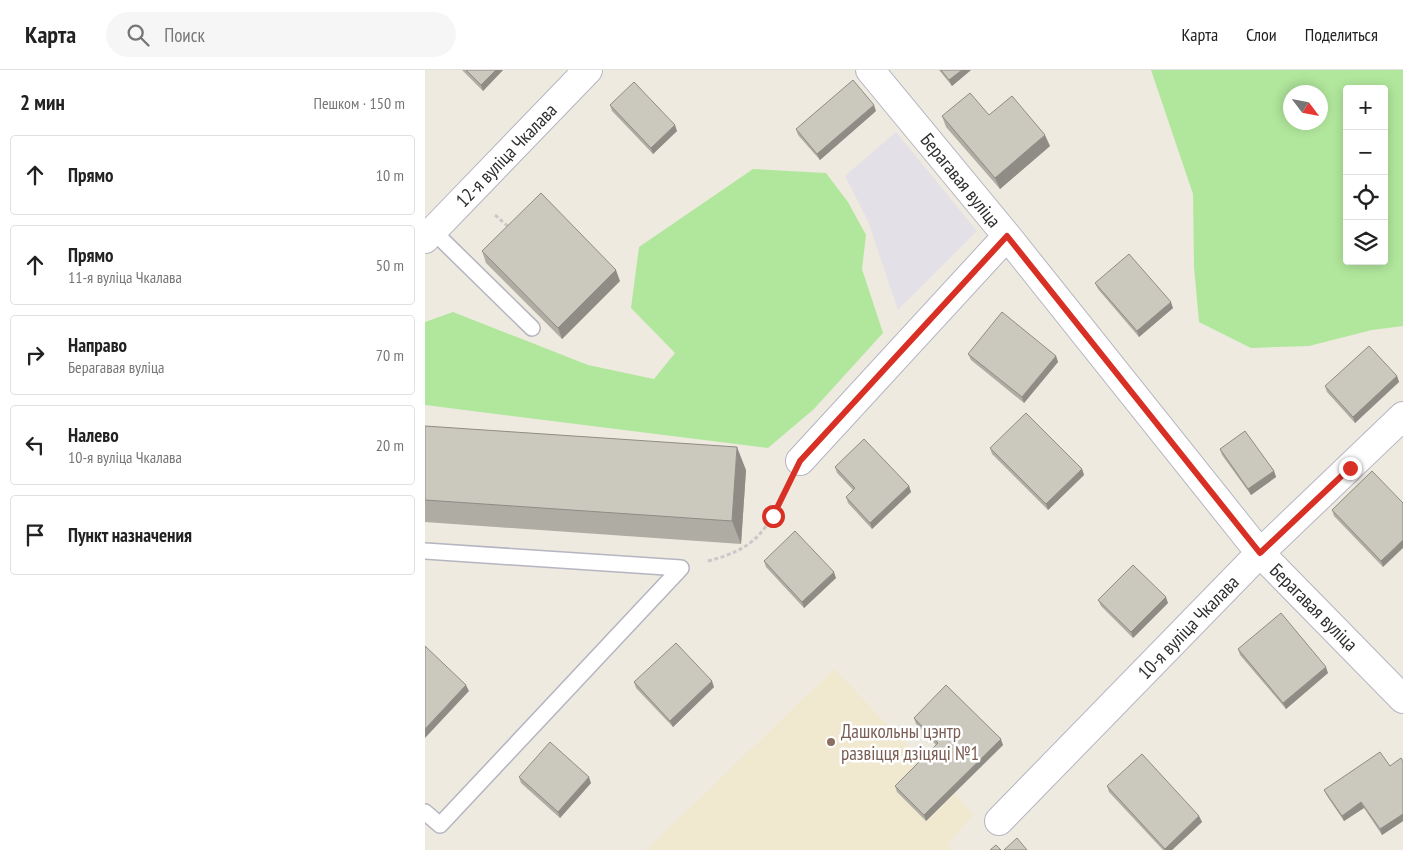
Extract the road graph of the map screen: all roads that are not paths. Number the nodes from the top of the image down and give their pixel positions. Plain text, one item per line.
1 (588, 70) edge
2 (870, 70) edge
3 (429, 235) edge
4 (1007, 236) junction
5 (532, 328) dead end
6 (1403, 416) edge
7 (800, 461) road end
8 (425, 551) edge
9 (1260, 553) junction
10 (1403, 699) edge
11 (425, 812) edge
12 (999, 821) dead end

1 - 3 street, 12-я вуліца Чкалава
2 - 4 street, Берагавая вуліца
3 - 5 lane
4 - 7 street
4 - 9 street, Берагавая вуліца
6 - 9 street, 10-я вуліца Чкалава
8 - 11 lane
9 - 10 street, Берагавая вуліца
9 - 12 street, 10-я вуліца Чкалава

